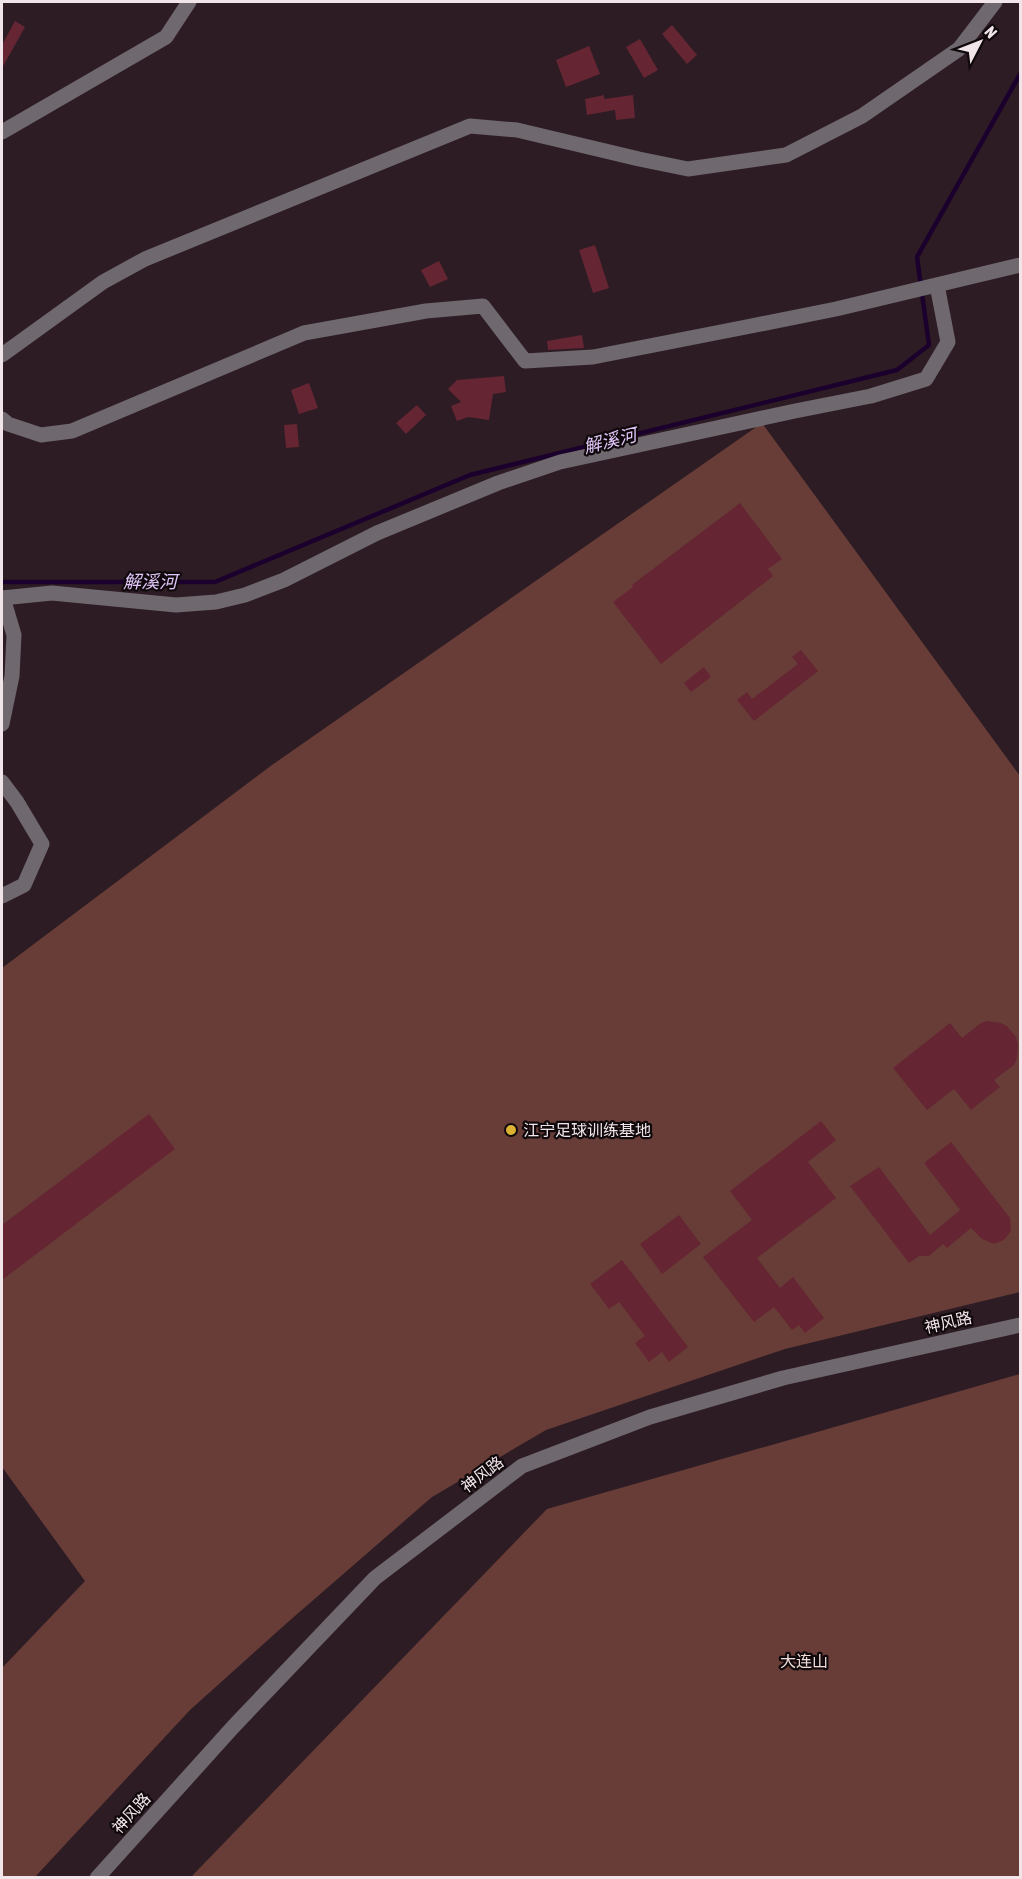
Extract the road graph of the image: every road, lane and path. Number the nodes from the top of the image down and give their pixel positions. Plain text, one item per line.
1 (189, 2) edge
2 (995, 2) edge
3 (2, 132) edge
4 (1020, 265) edge
5 (937, 285) junction
6 (2, 356) edge
7 (2, 419) edge
8 (2, 598) edge
9 (2, 724) edge
10 (2, 782) edge
11 (2, 896) edge
12 (1020, 1325) edge
13 (97, 1878) edge

1 - 3 street
2 - 6 street
4 - 5 street
5 - 7 street
5 - 8 street
8 - 9 street
10 - 11 street
12 - 13 street, 神风路

